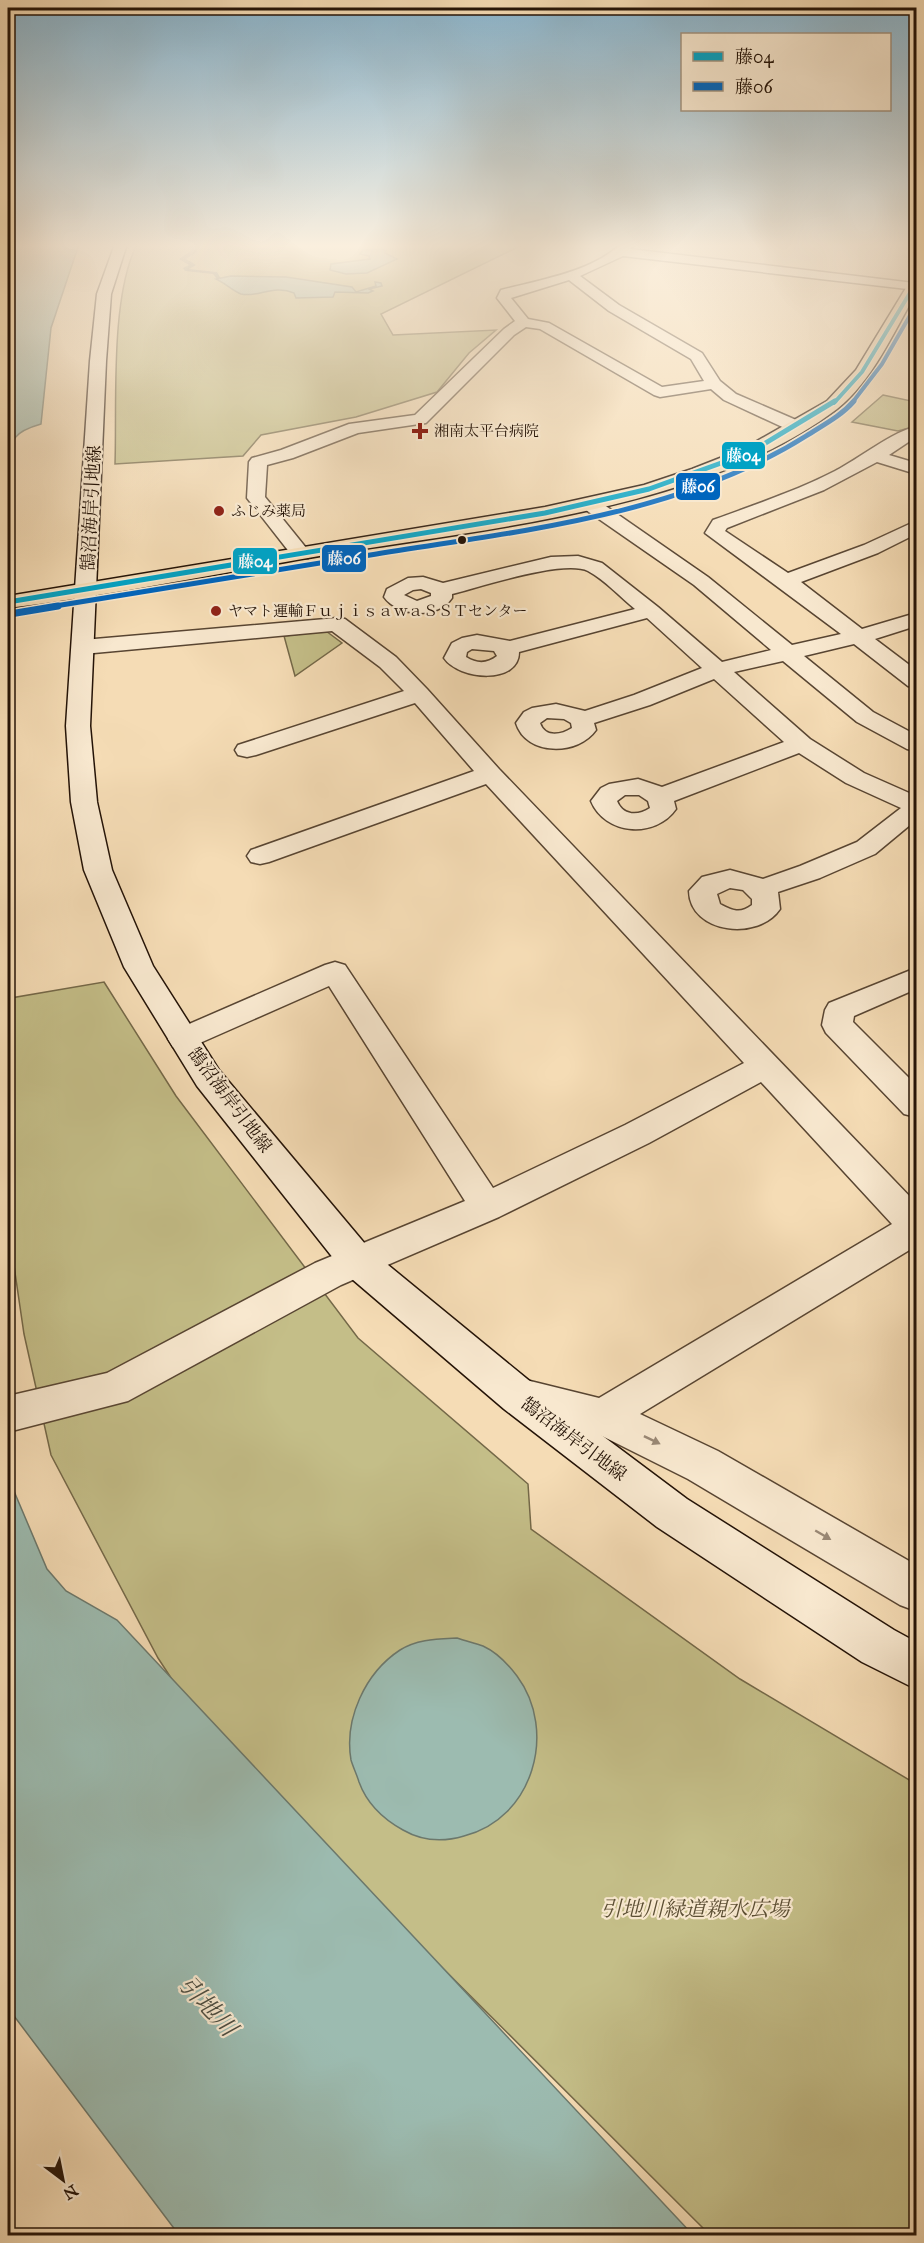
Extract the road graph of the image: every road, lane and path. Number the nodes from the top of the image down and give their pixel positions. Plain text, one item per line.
1 (99, 349) edge
2 (491, 349) edge
3 (584, 349) edge
4 (684, 349) edge
5 (877, 349) edge
6 (714, 384) junction
7 (797, 427) junction
8 (916, 432) edge
9 (875, 456) junction
10 (916, 469) edge
11 (590, 504) junction
12 (916, 527) edge
13 (301, 554) junction
14 (786, 581) junction
15 (87, 590) junction
16 (441, 590) dead end
17 (8, 602) edge
18 (651, 611) junction
19 (916, 619) edge
20 (857, 636) junction
21 (83, 647) junction
22 (506, 649) dead end
23 (787, 652) junction
24 (716, 670) junction
25 (916, 681) edge
26 (419, 694) junction
27 (581, 720) dead end
28 (801, 744) junction
29 (916, 744) edge
30 (247, 750) dead end
31 (490, 774) junction
32 (660, 797) dead end
33 (916, 806) edge
34 (260, 856) dead end
35 (760, 890) dead end
36 (916, 978) edge
37 (184, 1039) junction
38 (765, 1066) junction
39 (916, 1105) edge
40 (487, 1207) junction
41 (916, 1227) edge
42 (358, 1262) junction
43 (518, 1396) junction
44 (14, 1413) edge
45 (607, 1418) junction
46 (916, 1589) edge
47 (916, 1666) edge

1 - 15 street, 鵠沼海岸引地線
2 - 13 street
3 - 6 street
4 - 6 street
5 - 7 main road
6 - 7 street
7 - 11 main road
8 - 9 street
9 - 10 street
9 - 14 street
11 - 13 main road
11 - 23 street
12 - 14 street
13 - 15 main road
14 - 20 street
15 - 17 main road
15 - 21 street, 鵠沼海岸引地線
16 - 18 street
18 - 22 street
18 - 24 street
19 - 20 street
20 - 23 street
20 - 25 street
21 - 26 street
21 - 37 street, 鵠沼海岸引地線
23 - 24 street
23 - 29 street
24 - 27 street
24 - 28 street
26 - 30 street
26 - 31 street
28 - 32 street
28 - 33 street
31 - 34 street
31 - 38 street
33 - 35 street
36 - 39 street
37 - 40 street
37 - 42 street, 鵠沼海岸引地線
38 - 40 street
38 - 41 street
40 - 42 street
41 - 45 street
42 - 43 street, 鵠沼海岸引地線
42 - 44 street
43 - 45 street
43 - 47 street, 鵠沼海岸引地線
45 -> 46 street

